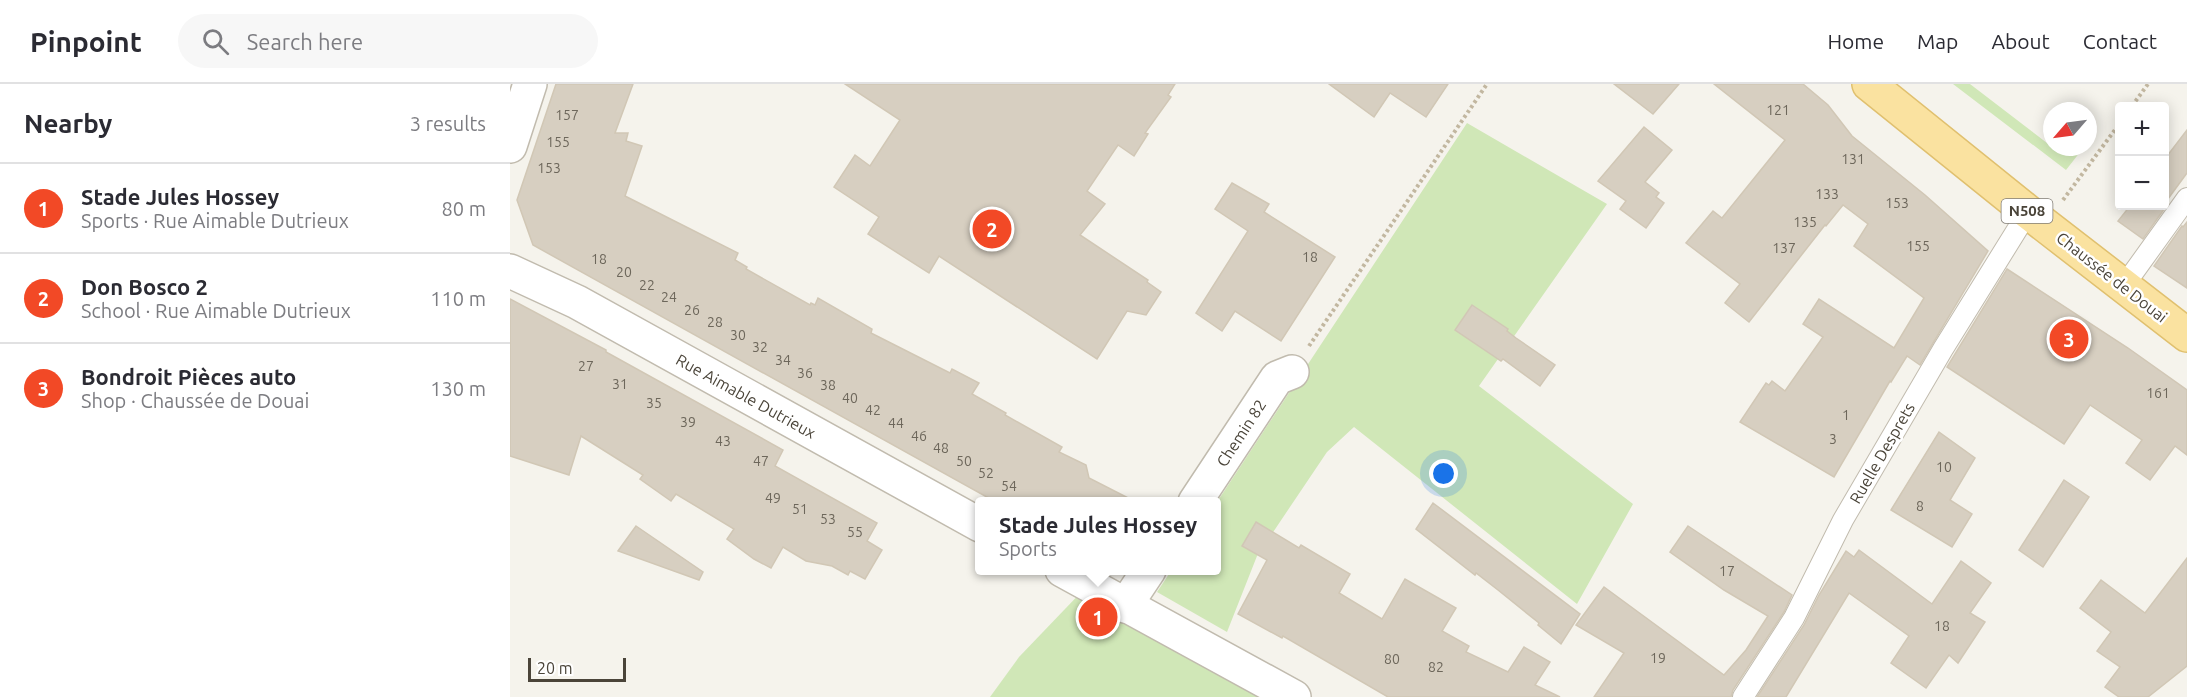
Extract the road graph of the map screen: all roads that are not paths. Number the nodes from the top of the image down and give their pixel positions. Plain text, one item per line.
1 (530, 84) edge
2 (1869, 84) edge
3 (510, 146) edge
4 (2187, 198) edge
5 (2036, 219) junction
6 (510, 271) edge
7 (2123, 287) junction
8 (2187, 335) edge
9 (1292, 372) road end
10 (1198, 497) edge
11 (975, 522) edge
12 (1071, 575) edge
13 (1146, 575) edge
14 (1125, 606) junction
15 (1294, 697) edge
16 (1743, 697) edge

1 - 3 street
2 - 5 main road, Chaussée de Douai / N508
4 - 7 lane
5 - 7 main road, Chaussée de Douai / N508
5 - 16 lane, Ruelle Desprets
6 - 11 street, Rue Aimable Dutrieux
7 - 8 main road, Chaussée de Douai / N508
9 - 10 street, Chemin 82
12 - 14 street
13 - 14 street
14 - 15 street

